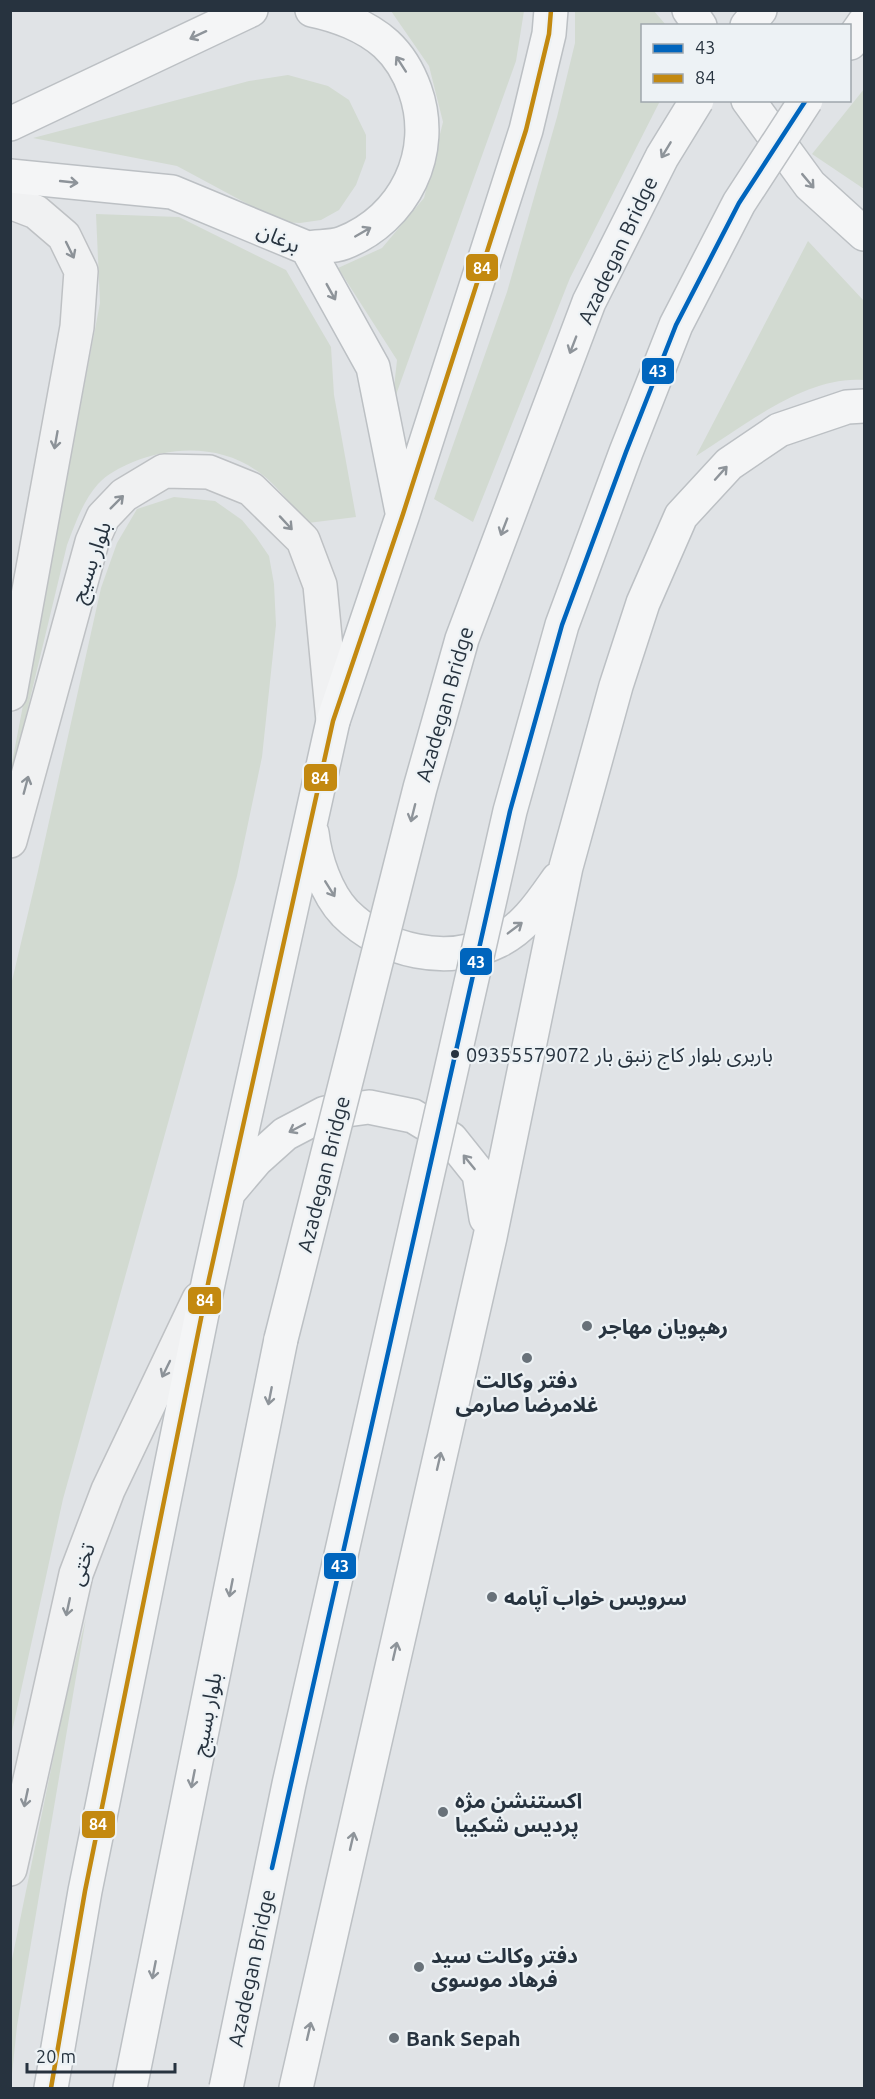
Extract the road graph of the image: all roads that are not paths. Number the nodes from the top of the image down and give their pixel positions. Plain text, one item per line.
1 (251, 10) edge
2 (312, 10) edge
3 (551, 10) edge
4 (689, 10) edge
5 (760, 10) edge
6 (864, 23) edge
7 (699, 24) edge
8 (749, 24) edge
9 (851, 40) edge
10 (696, 102) edge
11 (749, 102) edge
12 (805, 102) edge
13 (10, 124) edge
14 (10, 176) edge
15 (10, 202) edge
16 (861, 230) edge
17 (307, 248) junction
18 (864, 406) edge
19 (403, 514) junction
20 (10, 694) edge
21 (333, 721) junction
22 (316, 792) junction
23 (10, 841) edge
24 (566, 867) junction
25 (226, 1195) junction
26 (490, 1237) junction
27 (209, 1279) junction
28 (281, 1339) joint
29 (10, 1869) edge
30 (51, 2088) edge
31 (130, 2088) edge
32 (226, 2088) edge
33 (296, 2088) edge

1 -> 13 main road
17 -> 2 main road
3 - 19 main road
4 - 7 main road
5 - 8 main road
6 - 9 main road
10 -> 28 main road, Azadegan Bridge, bridge
11 -> 16 main road
12 - 32 main road, Azadegan Bridge, bridge
14 -> 17 main road, برغان
15 -> 20 street
17 -> 19 main road, برغان
24 -> 18 main road
19 - 21 main road
21 - 22 main road
23 -> 21 street, بلوار بسیج
22 -> 24 main road
22 - 25 main road
24 - 26 main road
26 -> 25 main road
25 - 27 main road
33 -> 26 main road
27 -> 29 street, تختی
27 - 30 main road
28 -> 31 main road, بلوار بسیج

